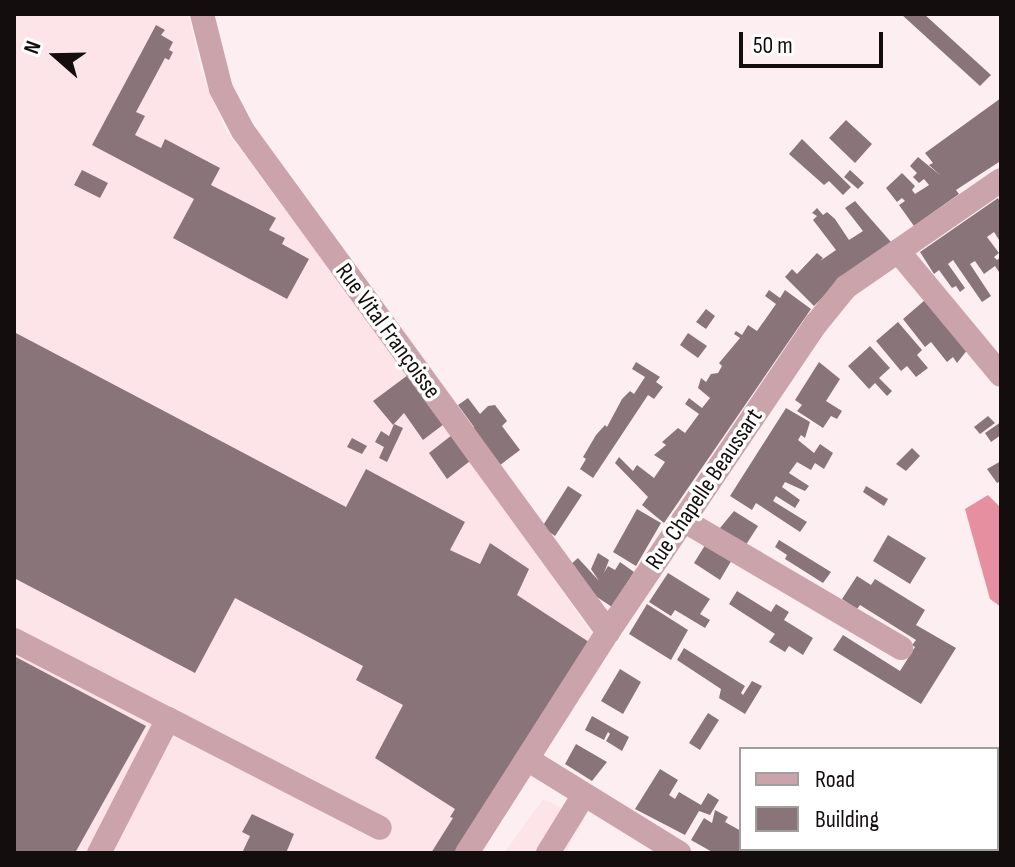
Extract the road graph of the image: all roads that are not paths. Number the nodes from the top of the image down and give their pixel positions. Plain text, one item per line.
1 (202, 14) edge
2 (1001, 180) edge
3 (898, 251) junction
4 (1001, 375) edge
5 (683, 520) junction
6 (608, 632) junction
7 (14, 640) edge
8 (901, 648) dead end
9 (168, 719) junction
10 (527, 759) junction
11 (583, 796) junction
12 (380, 828) dead end
13 (99, 853) edge
14 (467, 853) edge
15 (548, 853) edge
16 (679, 853) edge

1 - 6 street, Rue Vital Françoisse
2 - 3 street, Rue Chapelle Beaussart
3 - 4 street
3 - 5 street, Rue Chapelle Beaussart
5 - 6 street, Rue Chapelle Beaussart
5 - 8 street
6 - 10 street, Rue Chapelle Beaussart
7 - 9 street
9 - 12 street
9 - 13 street
10 - 11 street
10 - 14 street, Rue Chapelle Beaussart
11 - 15 street
11 - 16 street

